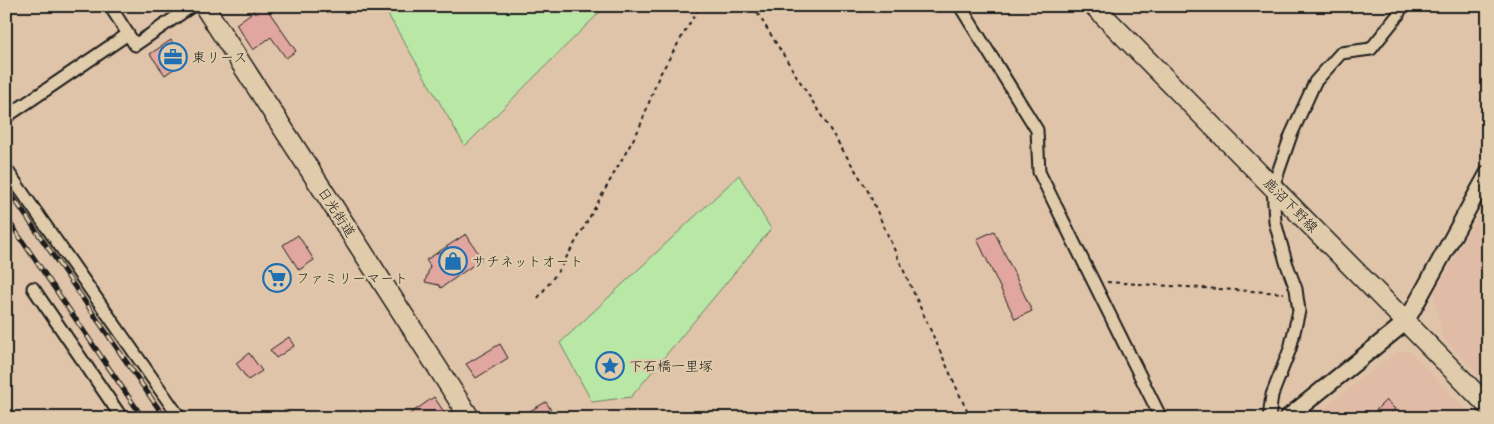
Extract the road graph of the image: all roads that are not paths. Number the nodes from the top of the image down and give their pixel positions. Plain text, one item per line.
1 (110, 6) edge
2 (192, 6) edge
3 (204, 6) edge
4 (960, 6) edge
5 (1094, 6) edge
6 (1402, 6) edge
7 (128, 34) junction
8 (6, 117) edge
9 (6, 169) edge
10 (1488, 173) edge
11 (1273, 187) junction
12 (32, 288) dead end
13 (1406, 322) junction
14 (1488, 406) edge
15 (122, 418) edge
16 (180, 418) edge
17 (470, 418) edge
18 (1160, 418) edge
19 (1270, 418) edge
20 (1287, 418) edge

1 - 7 street
2 - 7 street
3 - 17 main road, 日光街道
4 - 18 street
5 - 11 main road, 鹿沼下野線
6 - 11 street
7 - 8 street
9 - 16 street
10 - 13 street
11 - 13 main road, 鹿沼下野線
11 - 19 street
12 - 15 street
13 - 14 main road, 鹿沼下野線
13 - 20 street

